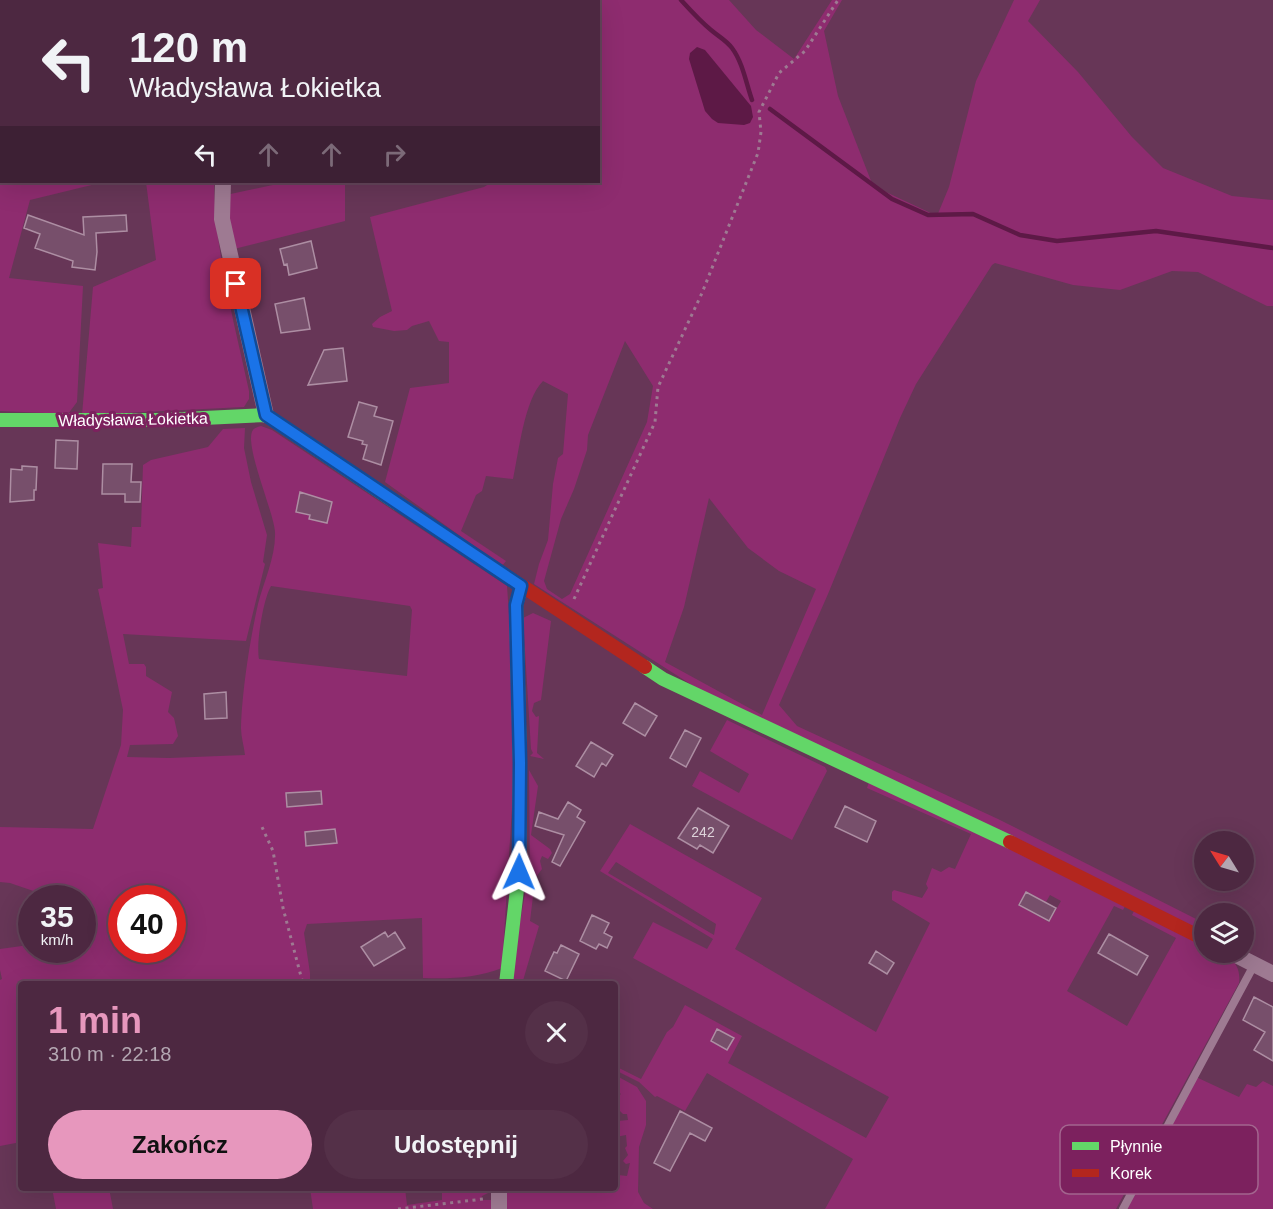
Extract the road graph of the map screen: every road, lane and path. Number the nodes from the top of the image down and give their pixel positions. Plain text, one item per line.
1 (838, 0) edge
2 (223, 183) edge
3 (266, 415) junction
4 (0, 420) edge
5 (521, 586) junction
6 (573, 601) dead end
7 (262, 827) dead end
8 (1194, 934) edge
9 (1250, 963) edge
10 (1254, 965) junction
11 (1273, 974) edge
12 (302, 981) edge
13 (506, 981) edge
14 (1168, 1125) edge
15 (1131, 1194) edge
16 (499, 1198) edge
17 (398, 1209) edge
18 (1123, 1209) edge

1 - 6 path
2 - 3 street
3 - 4 street, Władysława Łokietka
3 - 5 street
5 - 8 street
5 - 13 street
7 - 12 path
9 - 10 street
10 - 11 street
10 - 14 lane
15 - 18 lane
16 - 17 path

